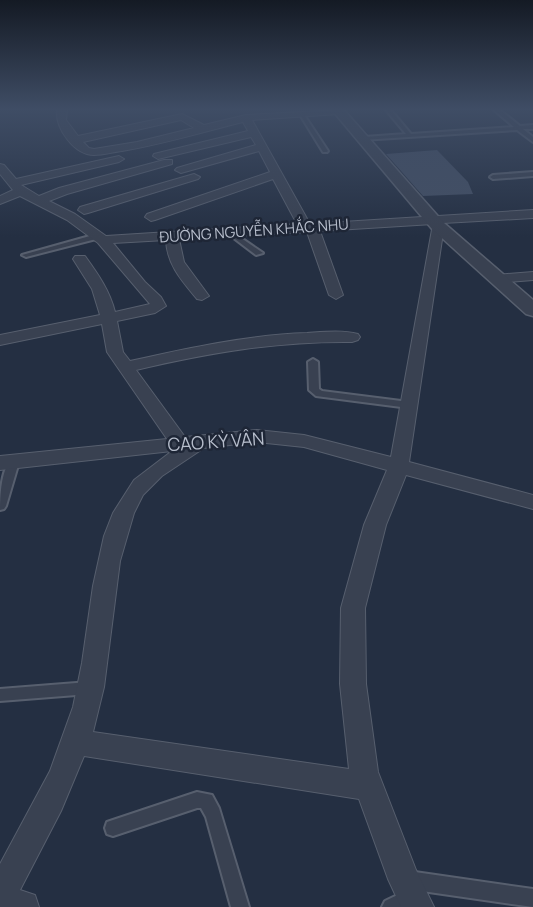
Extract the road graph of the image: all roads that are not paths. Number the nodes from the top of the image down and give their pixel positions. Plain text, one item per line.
1 (132, 152) edge
2 (149, 152) edge
3 (186, 152) edge
4 (243, 152) edge
5 (265, 152) edge
6 (375, 152) edge
7 (163, 159) junction
8 (1, 170) edge
9 (181, 170) junction
10 (276, 174) junction
11 (533, 174) edge
12 (194, 177) junction
13 (493, 177) dead end
14 (16, 187) junction
15 (220, 193) junction
16 (0, 200) edge
17 (38, 201) junction
18 (84, 210) dead end
19 (533, 214) edge
20 (151, 217) dead end
21 (435, 223) junction
22 (309, 227) junction
23 (229, 232) junction
24 (172, 236) junction
25 (100, 238) junction
26 (259, 253) dead end
27 (26, 255) dead end
28 (80, 259) dead end
29 (533, 276) edge
30 (496, 279) junction
31 (336, 295) dead end
32 (202, 296) dead end
33 (533, 310) edge
34 (109, 319) junction
35 (352, 337) dead end
36 (0, 340) edge
37 (313, 362) dead end
38 (125, 367) junction
39 (409, 405) junction
40 (191, 443) junction
41 (7, 463) edge
42 (399, 466) junction
43 (533, 502) edge
44 (0, 506) edge
45 (91, 688) junction
46 (0, 695) edge
47 (75, 742) junction
48 (369, 786) junction
49 (113, 828) dead end
50 (412, 894) edge
51 (0, 898) edge
52 (533, 898) edge
53 (23, 907) edge
54 (240, 907) edge
55 (391, 907) edge

1 - 14 street
2 - 7 street
3 - 7 street
4 - 9 street
5 - 10 street
6 - 21 street
7 - 9 street
7 - 17 street
8 - 14 street
9 - 12 street
10 - 15 street
10 - 22 street
11 - 13 lane
12 - 15 street
12 - 18 street
14 - 16 street
14 - 17 street
15 - 20 street
17 - 25 street
19 - 21 street, ĐƯỜNG NGUYỄN KHẮC NHU
21 - 22 street, ĐƯỜNG NGUYỄN KHẮC NHU
21 - 30 street
21 - 39 street
22 - 23 street, ĐƯỜNG NGUYỄN KHẮC NHU
22 - 31 street
23 - 24 street, ĐƯỜNG NGUYỄN KHẮC NHU
23 - 26 lane
24 - 25 street, ĐƯỜNG NGUYỄN KHẮC NHU
24 - 32 street
25 - 27 lane
25 - 34 street
28 - 34 street
29 - 30 street
30 - 33 street
34 - 36 street
34 - 38 street
35 - 38 street
37 - 39 lane
38 - 40 street
39 - 42 street
40 - 41 street, CAO KỲ VÂN
40 - 42 street, CAO KỲ VÂN
40 - 45 street
41 - 44 lane
42 - 43 street, CAO KỲ VÂN
42 - 48 street
45 - 46 lane
45 - 47 street
47 - 48 street
47 - 51 street
48 - 50 street
49 - 54 lane
50 - 52 lane
50 - 55 lane
51 - 53 street

